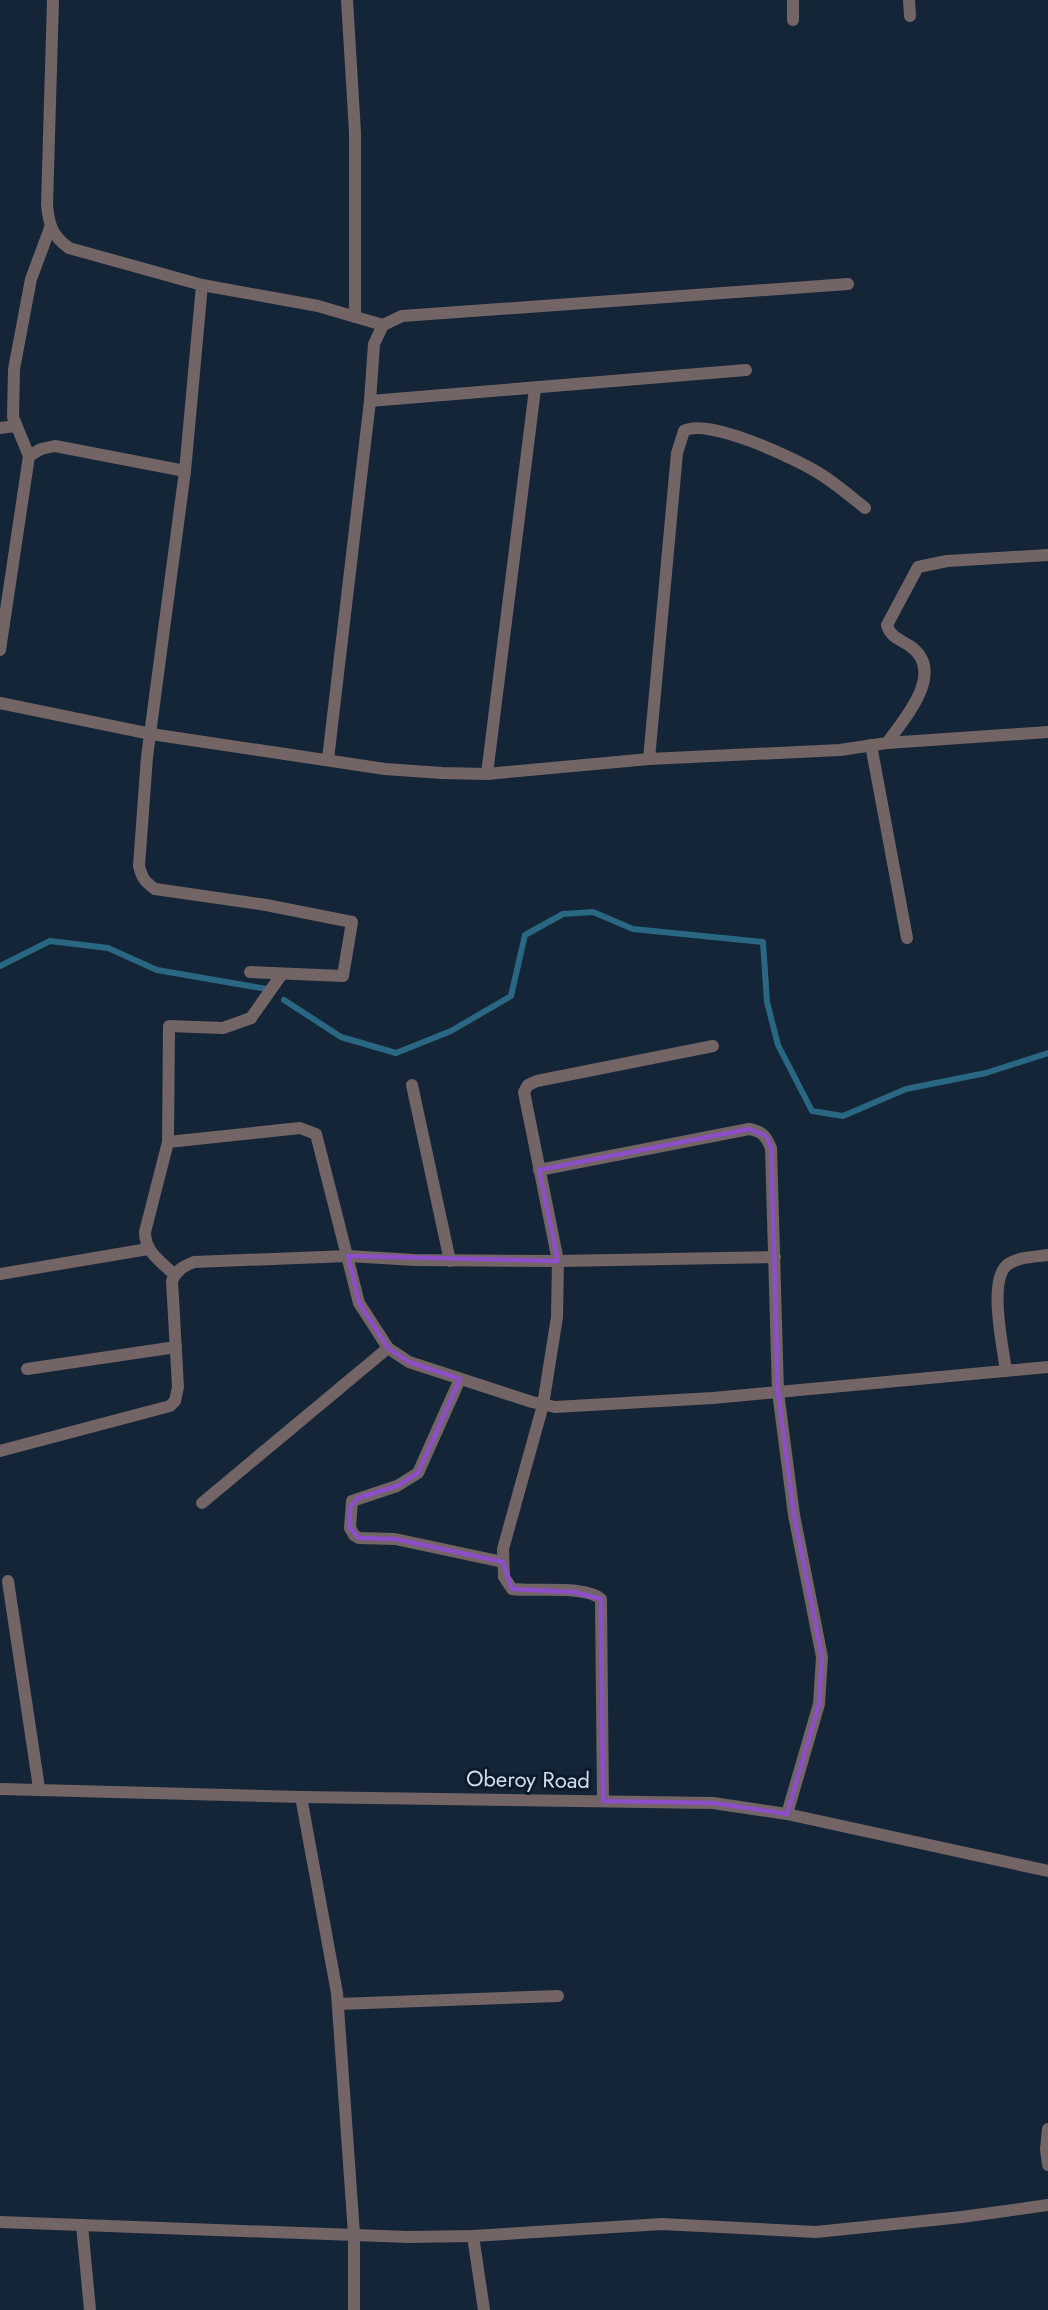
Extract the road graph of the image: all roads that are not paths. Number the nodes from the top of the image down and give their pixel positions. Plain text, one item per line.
1 (53, 0) edge
2 (347, 0) edge
3 (793, 0) edge
4 (909, 0) edge
5 (910, 16) dead end
6 (793, 20) dead end
7 (50, 228) junction
8 (848, 284) dead end
9 (202, 285) junction
10 (355, 317) junction
11 (383, 325) junction
12 (746, 370) dead end
13 (535, 389) junction
14 (370, 400) junction
15 (15, 426) junction
16 (0, 428) edge
17 (29, 456) junction
18 (185, 471) junction
19 (866, 508) dead end
20 (1048, 555) edge
21 (0, 650) edge
22 (0, 703) edge
23 (1048, 732) edge
24 (151, 734) junction
25 (887, 742) junction
26 (871, 745) junction
27 (328, 759) junction
28 (649, 759) junction
29 (487, 774) junction
30 (907, 938) dead end
31 (250, 972) dead end
32 (282, 974) junction
33 (713, 1046) dead end
34 (412, 1085) dead end
35 (168, 1142) junction
36 (539, 1170) junction
37 (148, 1250) junction
38 (1048, 1255) edge
39 (348, 1256) junction
40 (774, 1257) junction
41 (450, 1261) junction
42 (558, 1261) junction
43 (0, 1274) edge
44 (174, 1274) junction
45 (176, 1347) junction
46 (388, 1348) junction
47 (1048, 1367) edge
48 (27, 1369) dead end
49 (1006, 1371) junction
50 (460, 1378) junction
51 (778, 1392) junction
52 (543, 1405) junction
53 (0, 1451) edge
54 (202, 1503) dead end
55 (502, 1562) junction
56 (8, 1581) dead end
57 (39, 1788) junction
58 (0, 1789) edge
59 (300, 1797) junction
60 (603, 1801) junction
61 (787, 1814) junction
62 (1048, 1871) edge
63 (558, 1996) dead end
64 (338, 2004) junction
65 (1048, 2129) edge
66 (1048, 2165) edge
67 (1048, 2205) edge
68 (0, 2222) edge
69 (82, 2225) junction
70 (354, 2234) junction
71 (473, 2236) junction
72 (90, 2310) edge
73 (354, 2310) edge
74 (484, 2310) edge

1 - 7 street
2 - 10 street
3 - 6 street
4 - 5 street
7 - 9 street
7 - 15 street
8 - 11 street
9 - 10 street
9 - 18 street
10 - 11 street
11 - 14 street
12 - 13 street
13 - 14 street
13 - 29 street
14 - 27 street
15 - 16 street
15 - 17 street
17 - 18 street
17 - 21 street
18 - 24 street
19 - 28 street
20 - 25 street
22 - 24 street
23 - 25 street
24 - 27 street
24 - 32 street
25 - 26 street
26 - 28 street
26 - 30 street
27 - 29 street
28 - 29 street
31 - 32 street
32 - 35 street
33 - 36 street
34 - 41 street
35 - 37 street
35 - 39 street
36 - 40 street
36 - 42 street
37 - 43 street
37 - 44 street
38 - 49 street
39 - 41 street
39 - 44 street
39 - 46 street
40 - 42 street
40 - 51 street
41 - 42 street
42 - 52 street
44 - 45 street
45 - 48 street
45 - 53 street
46 - 50 street
46 - 54 street
47 - 49 street
49 - 51 street
50 - 52 street
50 - 55 street
51 - 52 street
51 - 61 street
52 - 55 street
55 - 60 street
56 - 57 street
57 - 58 street, Oberoy Road
57 - 59 street, Oberoy Road
59 - 60 street, Oberoy Road
59 - 64 street
60 - 61 street, Oberoy Road
61 - 62 street, Oberoy Road
63 - 64 street
64 - 70 street
65 - 66 street
67 - 71 street
68 - 69 street
69 - 70 street
69 - 72 street
70 - 71 street
70 - 73 street
71 - 74 street

